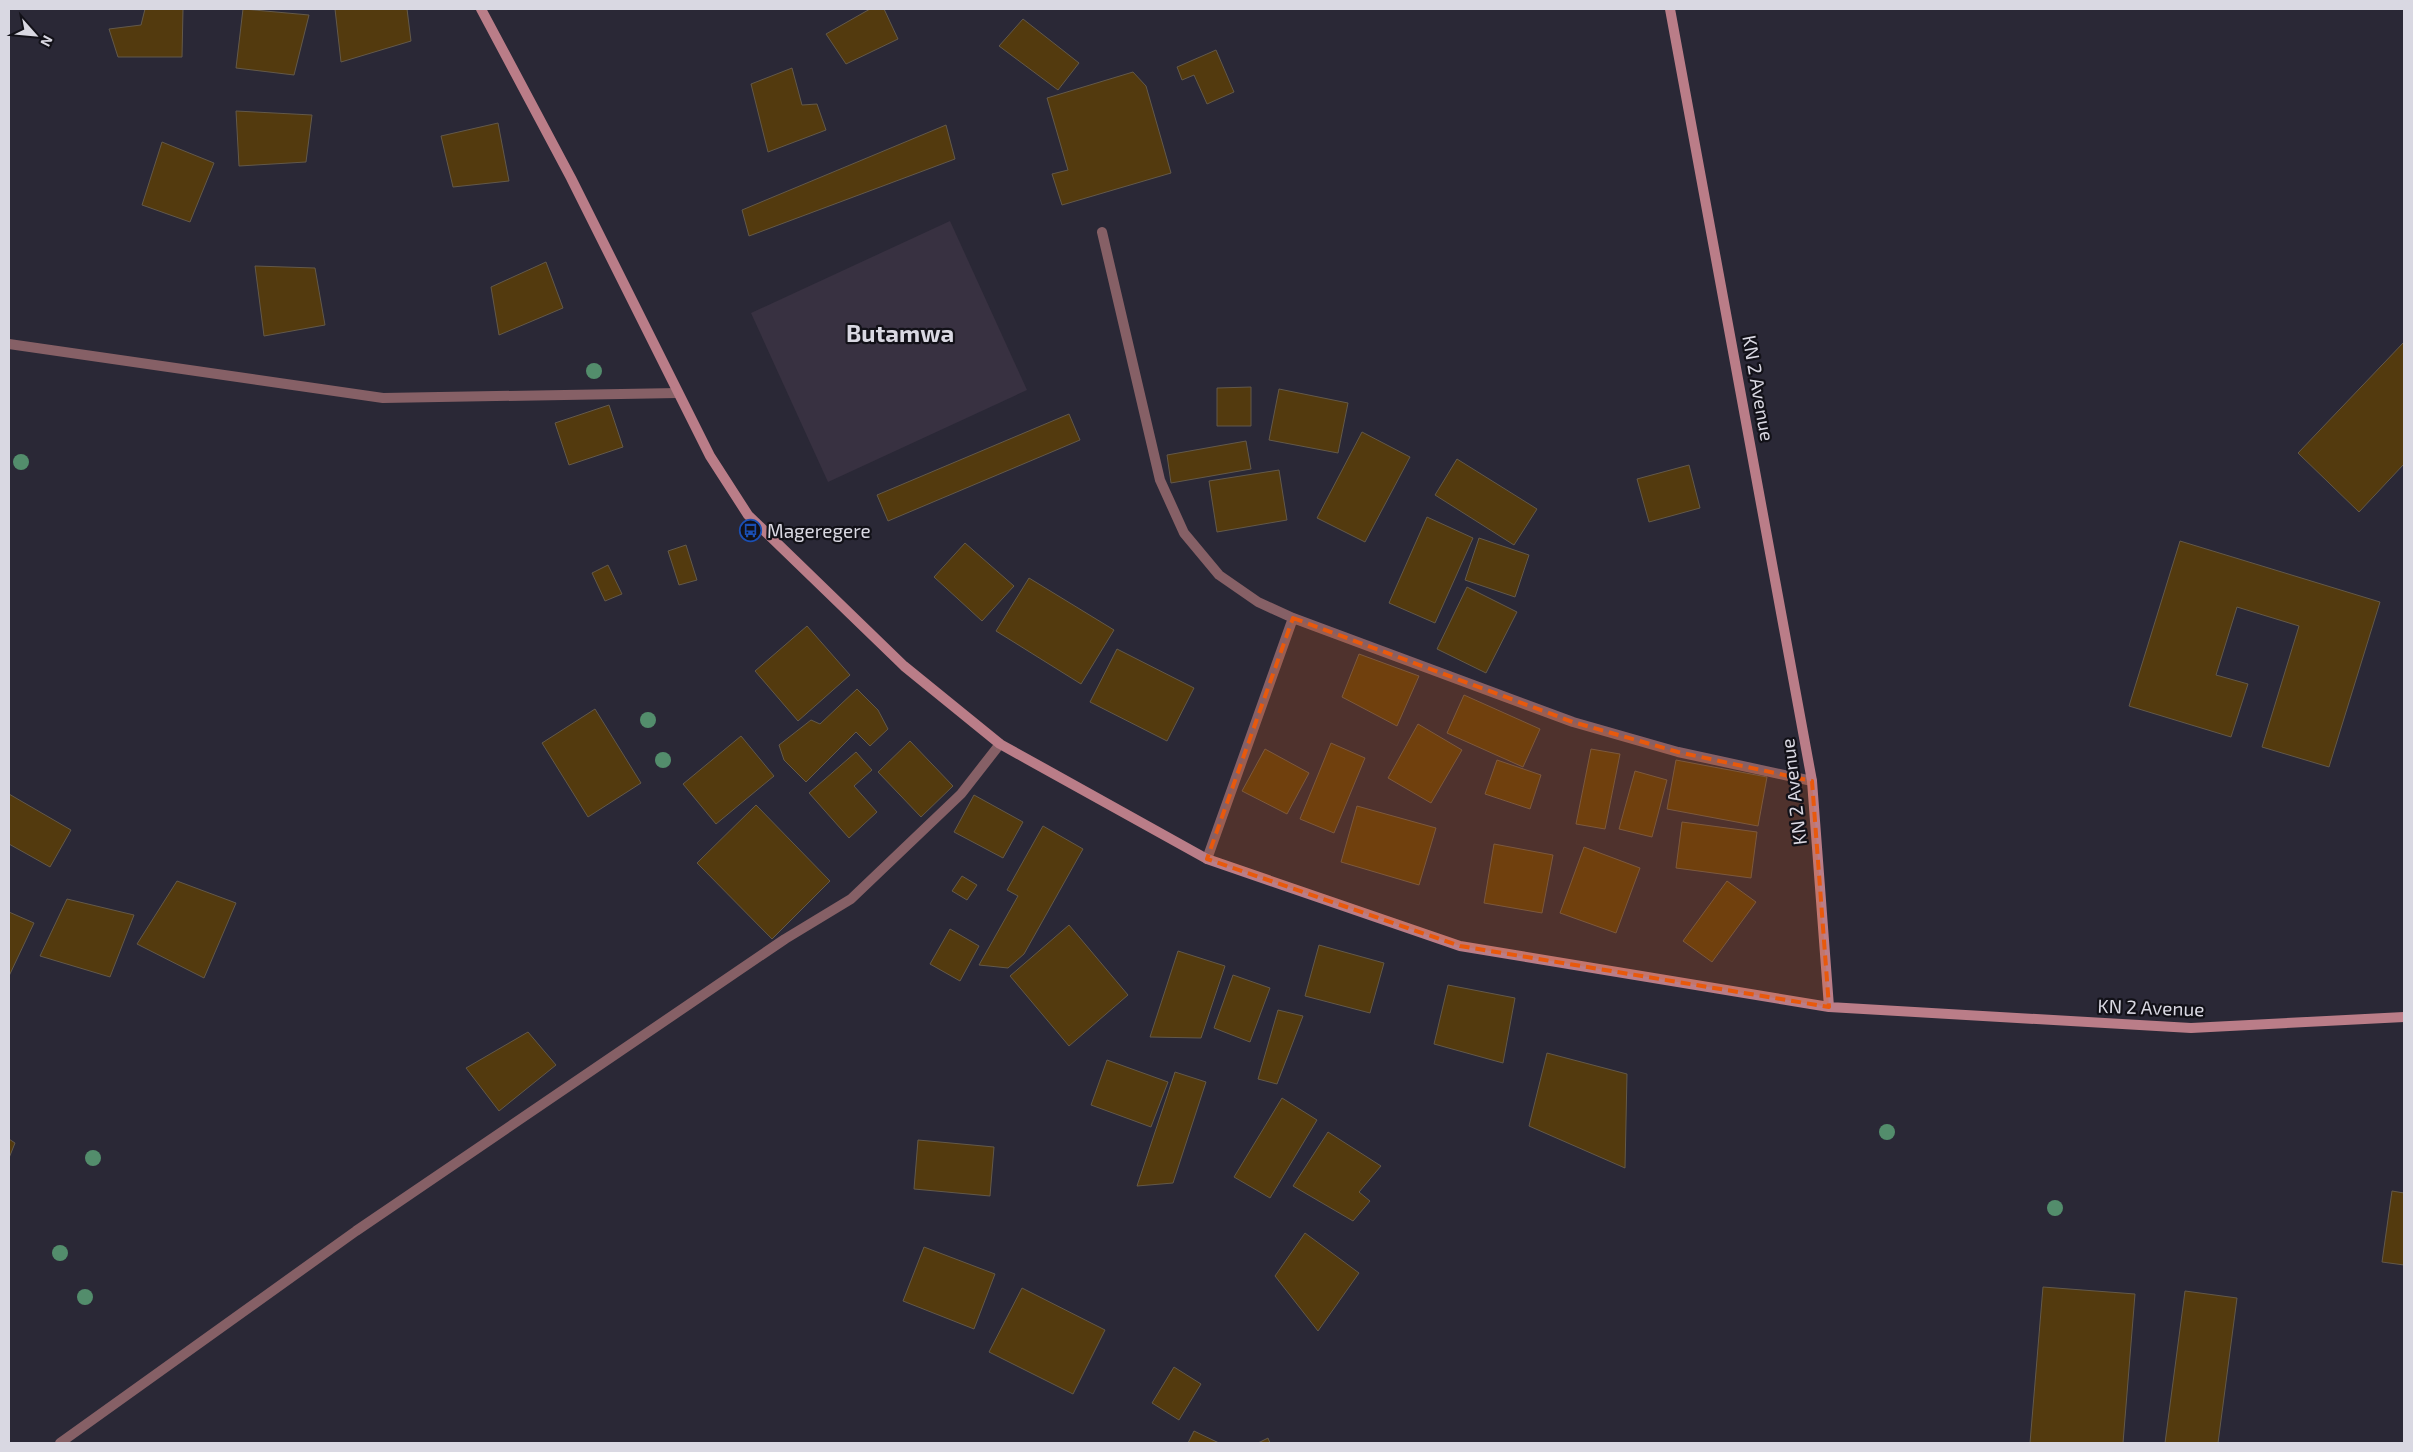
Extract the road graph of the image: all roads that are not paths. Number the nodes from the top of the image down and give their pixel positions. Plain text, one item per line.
1 (481, 9) edge
2 (1670, 9) edge
3 (1102, 232) dead end
4 (9, 344) edge
5 (678, 393) junction
6 (1293, 618) junction
7 (1000, 744) junction
8 (1812, 781) junction
9 (1207, 859) junction
10 (1829, 1007) junction
11 (2404, 1017) edge
12 (60, 1443) edge

1 - 5 street
2 - 8 street, KN 2 Avenue
3 - 6 street
4 - 5 street
5 - 7 street
6 - 8 street
6 - 9 street
7 - 9 street
7 - 12 street
8 - 10 street, KN 2 Avenue
9 - 10 street
10 - 11 street, KN 2 Avenue

